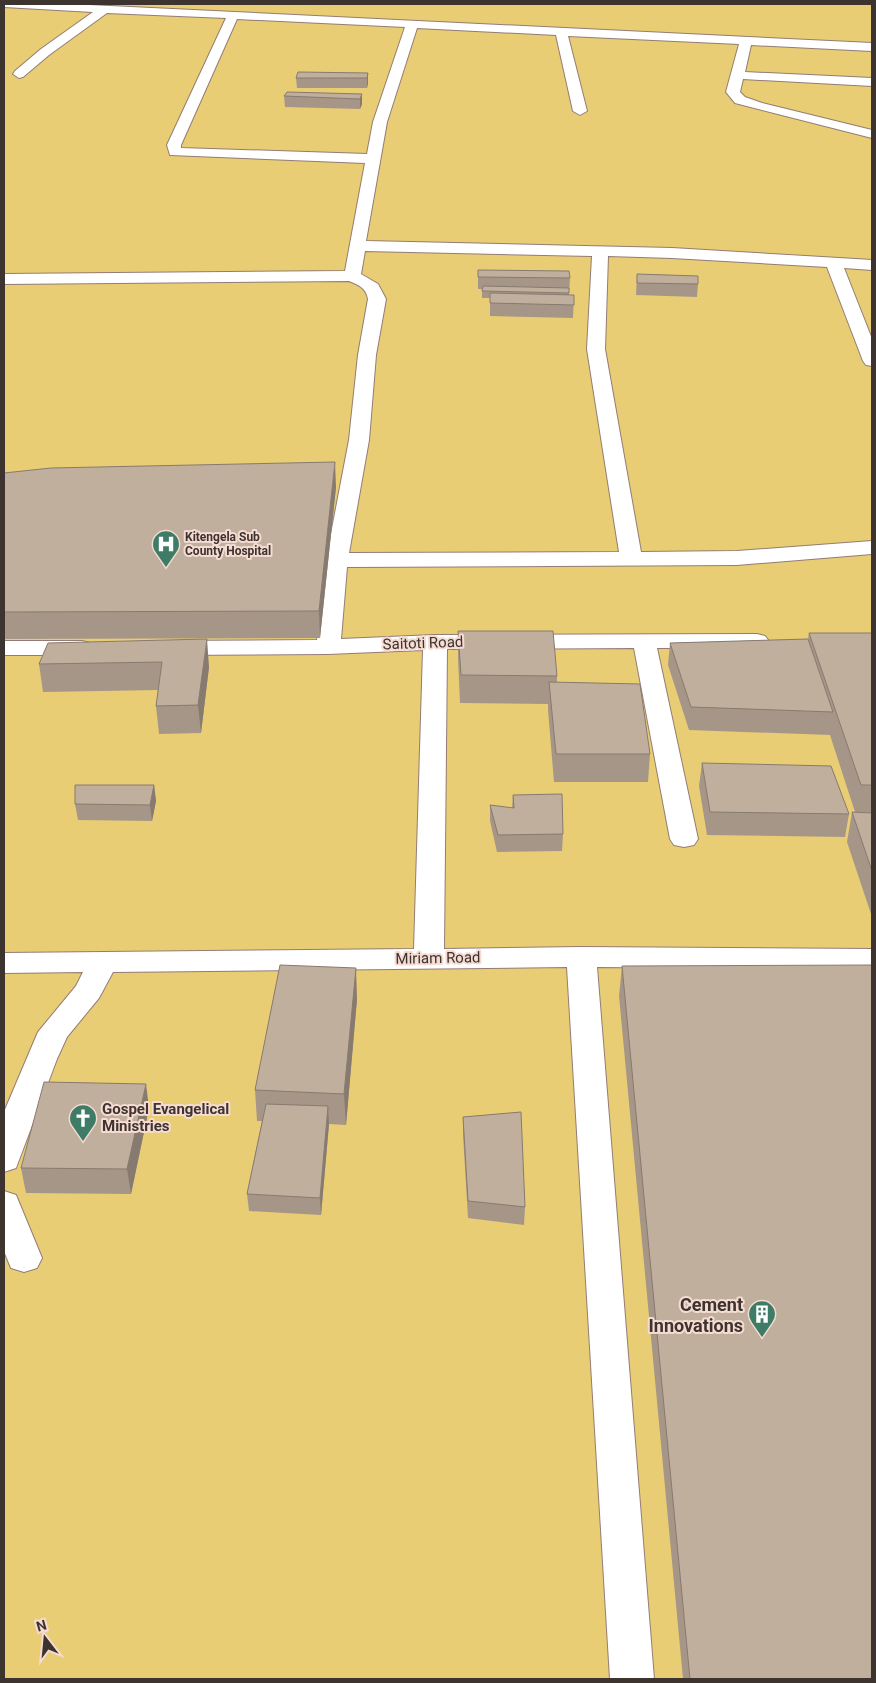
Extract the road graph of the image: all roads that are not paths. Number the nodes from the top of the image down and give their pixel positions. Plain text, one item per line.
1 (4, 4) edge
2 (21, 5) edge
3 (104, 9) junction
4 (233, 15) junction
5 (4, 16) edge
6 (412, 24) junction
7 (561, 31) junction
8 (746, 41) junction
9 (872, 47) edge
10 (19, 74) dead end
11 (738, 75) junction
12 (872, 82) edge
13 (580, 111) dead end
14 (872, 134) edge
15 (373, 159) junction
16 (359, 246) junction
17 (600, 251) junction
18 (834, 262) junction
19 (872, 265) edge
20 (352, 276) junction
21 (4, 279) edge
22 (872, 360) edge
23 (872, 548) edge
24 (631, 558) junction
25 (337, 560) junction
26 (199, 624) edge
27 (644, 641) junction
28 (783, 641) edge
29 (435, 642) junction
30 (328, 647) junction
31 (4, 648) edge
32 (102, 648) edge
33 (151, 648) edge
34 (190, 648) junction
35 (684, 838) dead end
36 (581, 957) junction
37 (429, 958) junction
38 (872, 959) edge
39 (103, 962) junction
40 (4, 963) edge
41 (4, 1159) edge
42 (4, 1204) edge
43 (24, 1258) dead end
44 (632, 1679) edge

1 - 2 street
2 - 3 street
2 - 5 street
3 - 4 street
3 - 10 street
4 - 6 street
4 - 15 street
6 - 7 street
6 - 15 street
7 - 8 street
7 - 13 street
8 - 9 street
8 - 11 street
11 - 12 street
11 - 14 street
15 - 16 street
16 - 17 street
16 - 20 street
17 - 18 street
17 - 24 street
18 - 19 street
18 - 22 street
20 - 21 street
20 - 25 street
23 - 24 street
24 - 25 street
25 - 30 street
26 - 34 street
27 - 28 street, Saitoti Road
27 - 29 street, Saitoti Road
27 - 35 street
29 - 30 street, Saitoti Road
29 - 37 street
30 - 34 street, Saitoti Road
31 - 32 street
33 - 34 street, Saitoti Road
36 - 37 street, Miriam Road
36 - 38 street, Miriam Road
36 - 44 street
37 - 39 street, Miriam Road
39 - 40 street, Miriam Road
39 - 41 street
42 - 43 street

